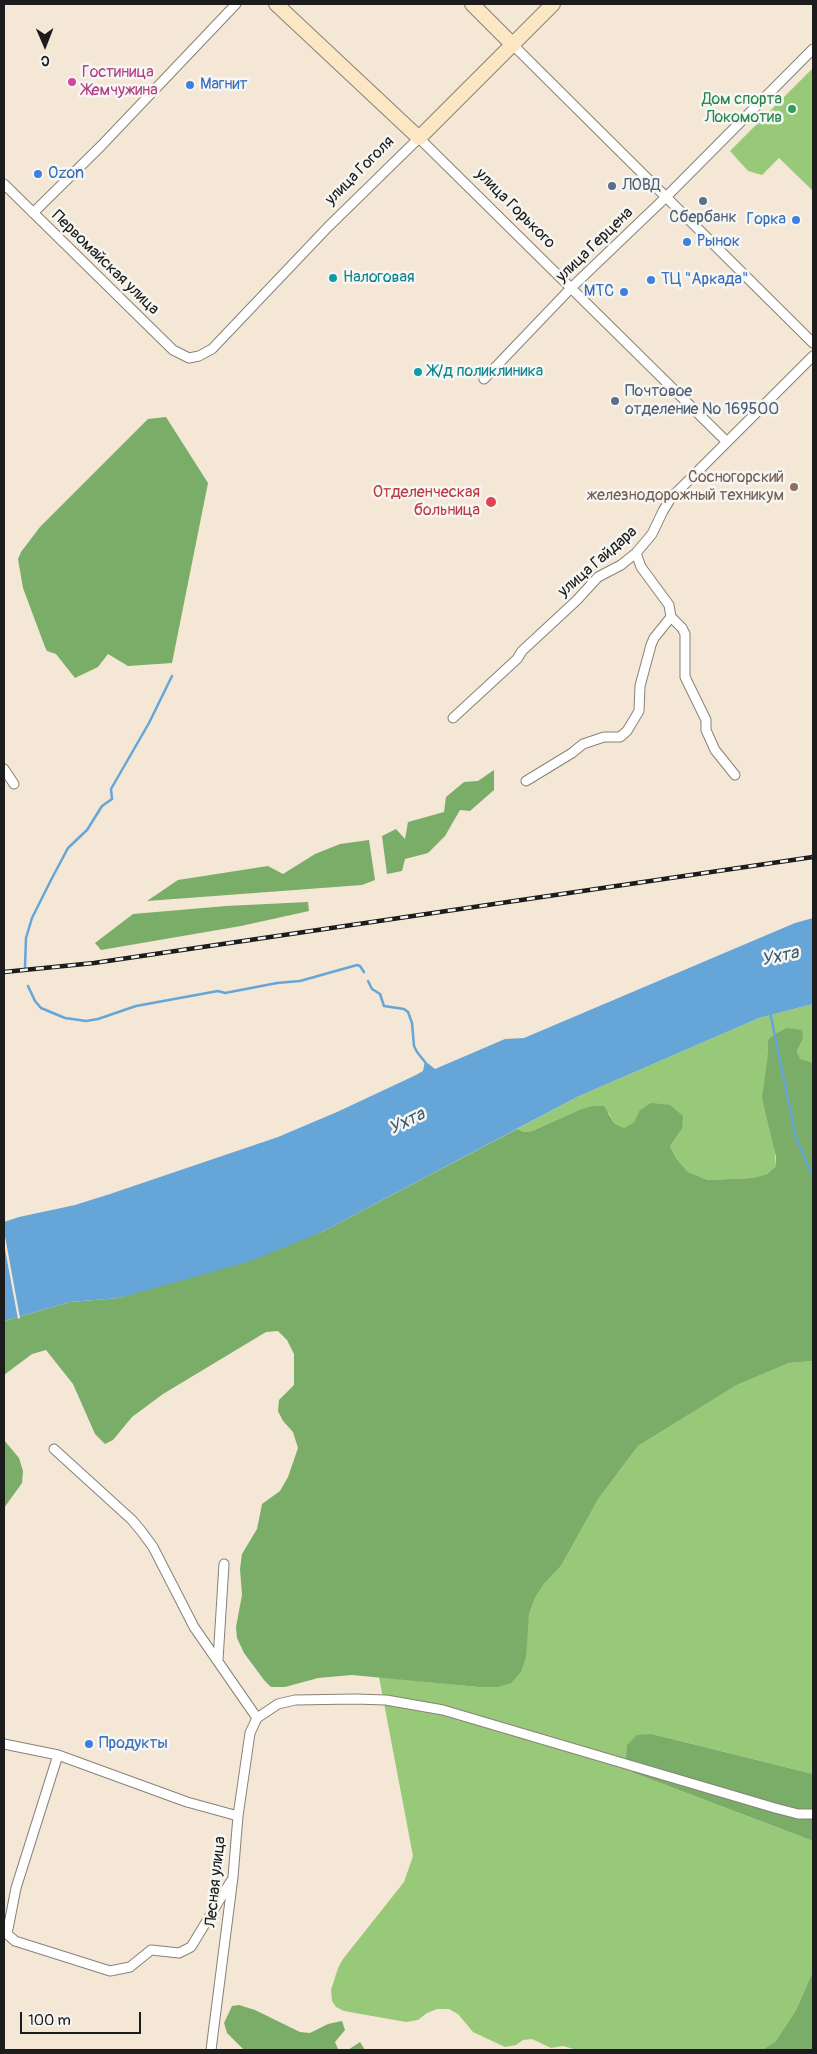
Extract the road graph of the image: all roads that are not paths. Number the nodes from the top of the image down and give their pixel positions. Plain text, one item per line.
1 (236, 4) edge
2 (276, 4) edge
3 (472, 4) edge
4 (553, 4) edge
5 (513, 45) junction
6 (812, 54) edge
7 (419, 138) junction
8 (4, 184) edge
9 (666, 197) junction
10 (33, 213) junction
11 (571, 288) junction
12 (813, 343) edge
13 (813, 356) edge
14 (189, 358) joint
15 (484, 378) dead end
16 (727, 442) junction
17 (636, 553) junction
18 (671, 617) junction
19 (453, 718) dead end
20 (4, 769) edge
21 (735, 774) dead end
22 (526, 781) dead end
23 (14, 784) dead end
24 (54, 1449) dead end
25 (224, 1564) dead end
26 (218, 1660) junction
27 (257, 1718) junction
28 (4, 1744) edge
29 (58, 1755) junction
30 (813, 1814) edge
31 (238, 1816) junction
32 (233, 1877) junction
33 (210, 2050) edge

1 - 10 street
2 - 7 main road, улица Горького
3 - 5 main road
4 - 5 main road, улица Гоголя
5 - 7 main road, улица Гоголя
5 - 9 street
6 - 9 street, улица Герцена
7 - 11 street, улица Горького
7 - 14 street, улица Гоголя
8 - 10 street, Первомайская улица
9 - 11 street, улица Герцена
9 - 12 street
10 - 14 street, Первомайская улица
11 - 15 street, улица Герцена
11 - 16 street, улица Горького
13 - 16 street, улица Гайдара
16 - 17 street, улица Гайдара
17 - 18 street
17 - 19 street, улица Гайдара
18 - 21 street
18 - 22 street
20 - 23 street
24 - 26 street
25 - 26 street
26 - 27 street
27 - 30 street
27 - 31 street, Лесная улица
28 - 29 street
29 - 31 street
29 - 32 street
31 - 32 street, Лесная улица
32 - 33 street, Лесная улица

